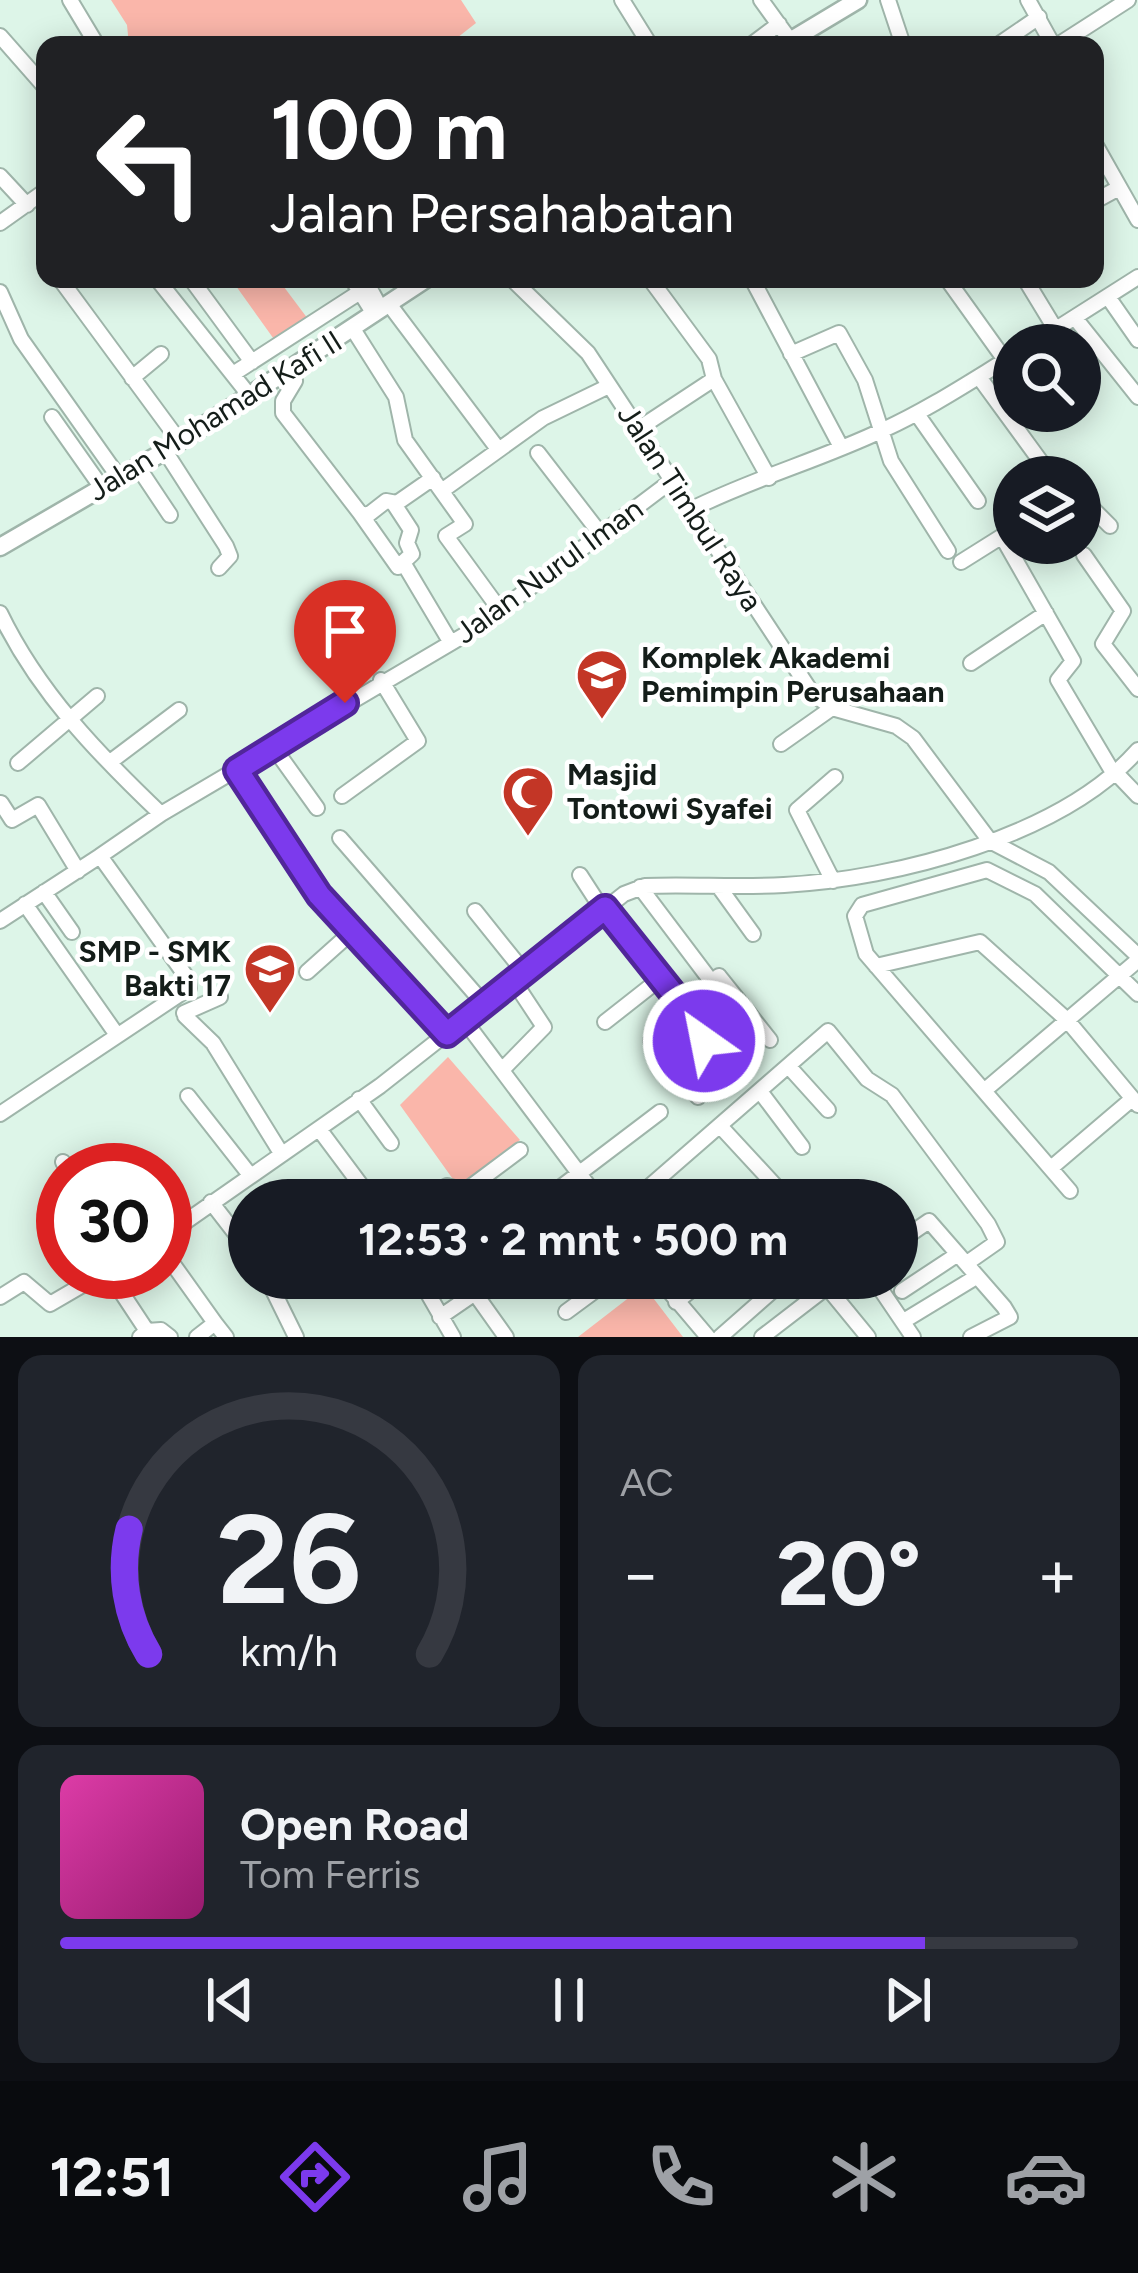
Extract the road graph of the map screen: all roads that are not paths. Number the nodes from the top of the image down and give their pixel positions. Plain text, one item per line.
1 (70, 0) edge
2 (622, 0) edge
3 (761, 0) edge
4 (858, 0) edge
5 (888, 0) edge
6 (1028, 0) edge
7 (1129, 0) edge
8 (1039, 17) junction
9 (783, 35) edge
10 (0, 36) edge
11 (92, 36) edge
12 (644, 36) edge
13 (900, 36) edge
14 (1011, 36) edge
15 (1051, 36) edge
16 (1071, 36) edge
17 (36, 75) edge
18 (1104, 163) edge
19 (0, 176) edge
20 (1117, 190) junction
21 (1104, 196) edge
22 (36, 198) edge
23 (27, 205) junction
24 (1138, 220) edge
25 (0, 224) edge
26 (1138, 277) edge
27 (67, 288) edge
28 (164, 288) edge
29 (197, 288) edge
30 (522, 288) edge
31 (658, 288) edge
32 (757, 288) edge
33 (954, 288) edge
34 (1030, 288) edge
35 (0, 292) edge
36 (370, 295) edge
37 (1108, 297) junction
38 (1075, 319) junction
39 (1052, 324) edge
40 (1066, 324) edge
41 (353, 329) junction
42 (993, 337) edge
43 (311, 339) junction
44 (1138, 340) edge
45 (161, 354) dead end
46 (791, 355) junction
47 (252, 362) junction
48 (993, 368) edge
49 (288, 370) junction
50 (979, 377) junction
51 (132, 378) junction
52 (714, 379) junction
53 (240, 382) junction
54 (609, 386) junction
55 (1138, 397) edge
56 (917, 414) junction
57 (52, 417) dead end
58 (638, 429) junction
59 (879, 433) junction
60 (172, 439) junction
61 (841, 448) junction
62 (498, 449) junction
63 (538, 453) dead end
64 (1037, 456) edge
65 (139, 467) junction
66 (115, 472) junction
67 (769, 478) junction
68 (674, 479) junction
69 (98, 482) junction
70 (438, 484) junction
71 (979, 501) dead end
72 (394, 504) junction
73 (692, 508) junction
74 (360, 513) junction
75 (170, 515) dead end
76 (1101, 517) edge
77 (1110, 526) dead end
78 (598, 532) junction
79 (993, 541) edge
80 (0, 548) edge
81 (948, 551) dead end
82 (961, 562) dead end
83 (404, 564) junction
84 (1024, 564) edge
85 (1090, 564) edge
86 (219, 568) dead end
87 (500, 610) junction
88 (0, 613) edge
89 (1046, 613) junction
90 (451, 644) junction
91 (971, 663) dead end
92 (381, 680) junction
93 (1138, 689) edge
94 (97, 696) dead end
95 (832, 708) junction
96 (179, 710) dead end
97 (68, 718) junction
98 (781, 743) dead end
99 (274, 748) junction
100 (1138, 750) edge
101 (110, 762) junction
102 (18, 763) dead end
103 (237, 770) junction
104 (1116, 775) junction
105 (835, 777) dead end
106 (342, 796) dead end
107 (1138, 796) edge
108 (1, 803) edge
109 (317, 808) dead end
110 (160, 814) junction
111 (340, 838) dead end
112 (990, 842) junction
113 (100, 856) junction
114 (78, 871) junction
115 (580, 875) dead end
116 (833, 881) junction
117 (640, 887) junction
118 (718, 887) junction
119 (44, 892) junction
120 (26, 904) junction
121 (603, 908) junction
122 (476, 911) dead end
123 (0, 921) edge
124 (354, 930) junction
125 (72, 932) dead end
126 (753, 934) dead end
127 (1138, 958) edge
128 (871, 960) junction
129 (307, 972) dead end
130 (1120, 975) junction
131 (518, 976) junction
132 (662, 978) junction
133 (711, 981) junction
134 (1138, 994) edge
135 (220, 997) dead end
136 (176, 1000) junction
137 (484, 1004) junction
138 (682, 1006) junction
139 (185, 1016) junction
140 (464, 1020) junction
141 (1067, 1020) junction
142 (605, 1022) dead end
143 (447, 1034) junction
144 (117, 1035) junction
145 (770, 1040) dead end
146 (650, 1041) dead end
147 (790, 1069) junction
148 (502, 1070) junction
149 (674, 1071) junction
150 (985, 1090) junction
151 (762, 1094) junction
152 (188, 1096) dead end
153 (698, 1097) dead end
154 (359, 1099) junction
155 (1135, 1102) edge
156 (828, 1110) dead end
157 (660, 1112) dead end
158 (0, 1114) edge
159 (319, 1129) junction
160 (724, 1131) junction
161 (391, 1143) dead end
162 (802, 1147) dead end
163 (520, 1150) dead end
164 (281, 1153) junction
165 (1052, 1168) junction
166 (579, 1172) junction
167 (250, 1175) junction
168 (353, 1179) edge
169 (482, 1179) edge
170 (570, 1179) edge
171 (584, 1179) edge
172 (661, 1179) edge
173 (769, 1179) edge
174 (1070, 1191) dead end
175 (211, 1202) junction
176 (192, 1216) edge
177 (228, 1224) edge
178 (918, 1227) edge
179 (967, 1265) junction
180 (918, 1285) edge
181 (192, 1290) edge
182 (36, 1292) edge
183 (0, 1297) edge
184 (123, 1299) edge
185 (277, 1299) edge
186 (430, 1299) edge
187 (466, 1299) edge
188 (479, 1299) edge
189 (583, 1299) edge
190 (674, 1299) edge
191 (680, 1299) edge
192 (764, 1299) edge
193 (887, 1299) edge
194 (676, 1302) junction
195 (566, 1312) dead end
196 (440, 1317) junction
197 (907, 1319) dead end
198 (215, 1323) junction
199 (143, 1334) edge
200 (170, 1337) edge
201 (197, 1337) edge
202 (226, 1337) edge
203 (296, 1337) edge
204 (453, 1337) edge
205 (506, 1337) edge
206 (708, 1337) edge
207 (720, 1337) edge
208 (762, 1337) edge
209 (868, 1337) edge
210 (913, 1337) edge
211 (971, 1337) edge

1 - 11 street
2 - 12 street
3 - 9 street
4 - 9 main road
5 - 13 street
6 - 8 street
7 - 16 street
8 - 14 street
8 - 15 street
10 - 17 street
18 - 20 street
19 - 23 street
20 - 21 street
20 - 24 street
22 - 23 street
23 - 25 street
26 - 37 street
27 - 51 street
28 - 53 street
29 - 47 street
30 - 54 street, Jalan Timbul Raya
31 - 52 street
32 - 46 street
33 - 42 street
34 - 39 street
35 - 66 street
36 - 41 main road, Jalan Mohamad Kafi II
36 - 43 street
36 - 62 street
37 - 38 street
37 - 44 street
38 - 40 street
38 - 55 street
41 - 43 main road, Jalan Mohamad Kafi II
41 - 70 street
43 - 47 street
43 - 49 main road, Jalan Mohamad Kafi II
45 - 51 street
46 - 59 street
46 - 61 street
47 - 53 street
48 - 50 street
49 - 53 main road, Jalan Mohamad Kafi II
49 - 74 street
50 - 56 street
50 - 64 street
51 - 60 street
52 - 58 street
52 - 67 street
53 - 60 main road, Jalan Mohamad Kafi II
54 - 58 street, Jalan Timbul Raya
54 - 62 street
56 - 59 street
56 - 71 street
57 - 69 street
58 - 68 street, Jalan Timbul Raya
59 - 61 street
59 - 81 street
60 - 65 main road, Jalan Mohamad Kafi II
60 - 86 street
61 - 67 street
62 - 70 street
63 - 78 street
65 - 66 main road, Jalan Mohamad Kafi II
65 - 75 street
66 - 69 main road, Jalan Mohamad Kafi II
67 - 73 street
68 - 73 street, Jalan Timbul Raya
68 - 78 street, Jalan Nurul Iman
69 - 80 main road, Jalan Mohamad Kafi II
70 - 72 street
70 - 87 street
72 - 74 street
72 - 83 street
73 - 95 street, Jalan Timbul Raya
74 - 83 street
76 - 77 street
78 - 87 street, Jalan Nurul Iman
79 - 82 street
83 - 90 street
84 - 89 street
85 - 93 street
87 - 90 street, Jalan Nurul Iman
88 - 97 street
89 - 91 street
89 - 104 street
90 - 92 street, Jalan Nurul Iman
92 - 99 street, Jalan Nurul Iman
92 - 106 street
94 - 97 street
95 - 98 street
95 - 112 street
96 - 101 street
97 - 101 street
97 - 102 street
99 - 103 street, Jalan Nurul Iman
99 - 109 street
100 - 104 street
101 - 110 street
103 - 110 street, Jalan Nurul Iman
103 - 124 street
104 - 107 street
104 - 112 street
105 - 116 street
108 - 114 street
110 - 113 street, Jalan Nurul Iman
111 - 137 street
112 - 116 street
112 - 127 street
113 - 114 street, Jalan Nurul Iman
113 - 136 street
114 - 119 street, Jalan Nurul Iman
115 - 121 street
116 - 118 street
117 - 118 street
117 - 121 street
117 - 133 street
118 - 126 street
119 - 120 street, Jalan Nurul Iman
119 - 125 street
120 - 123 street, Jalan Nurul Iman
120 - 144 street
121 - 131 street
121 - 132 street
122 - 131 street
124 - 129 street
124 - 143 street
127 - 130 street
128 - 130 street
128 - 141 street
128 - 150 street
130 - 134 street
130 - 141 street
131 - 137 street
131 - 148 street
132 - 138 street
132 - 142 street
133 - 138 street
133 - 145 street
135 - 139 street
136 - 139 street
136 - 144 street
137 - 140 street
138 - 149 street
139 - 164 street
140 - 143 street
140 - 148 street
141 - 150 street
141 - 155 street
143 - 154 street
144 - 158 street
146 - 149 street
147 - 151 street
147 - 156 street
147 - 179 street
148 - 166 street
149 - 153 street
150 - 165 street
151 - 160 street
151 - 162 street
152 - 167 street
154 - 159 street
154 - 161 street
155 - 165 street
157 - 166 street
159 - 164 street
159 - 168 street
160 - 172 street
160 - 173 street
163 - 169 street
164 - 167 street
165 - 174 street
166 - 170 street
166 - 171 street
167 - 175 street
175 - 176 street
175 - 177 street
178 - 179 street
179 - 180 street
179 - 197 street
179 - 211 street
181 - 198 street
182 - 183 street
184 - 199 street
185 - 203 street
186 - 196 street
187 - 196 street
188 - 205 street
189 - 195 street
190 - 194 street
191 - 194 street
192 - 207 street
193 - 210 street
194 - 206 street
196 - 204 street
198 - 201 street
198 - 202 street
199 - 200 street
208 - 209 street

